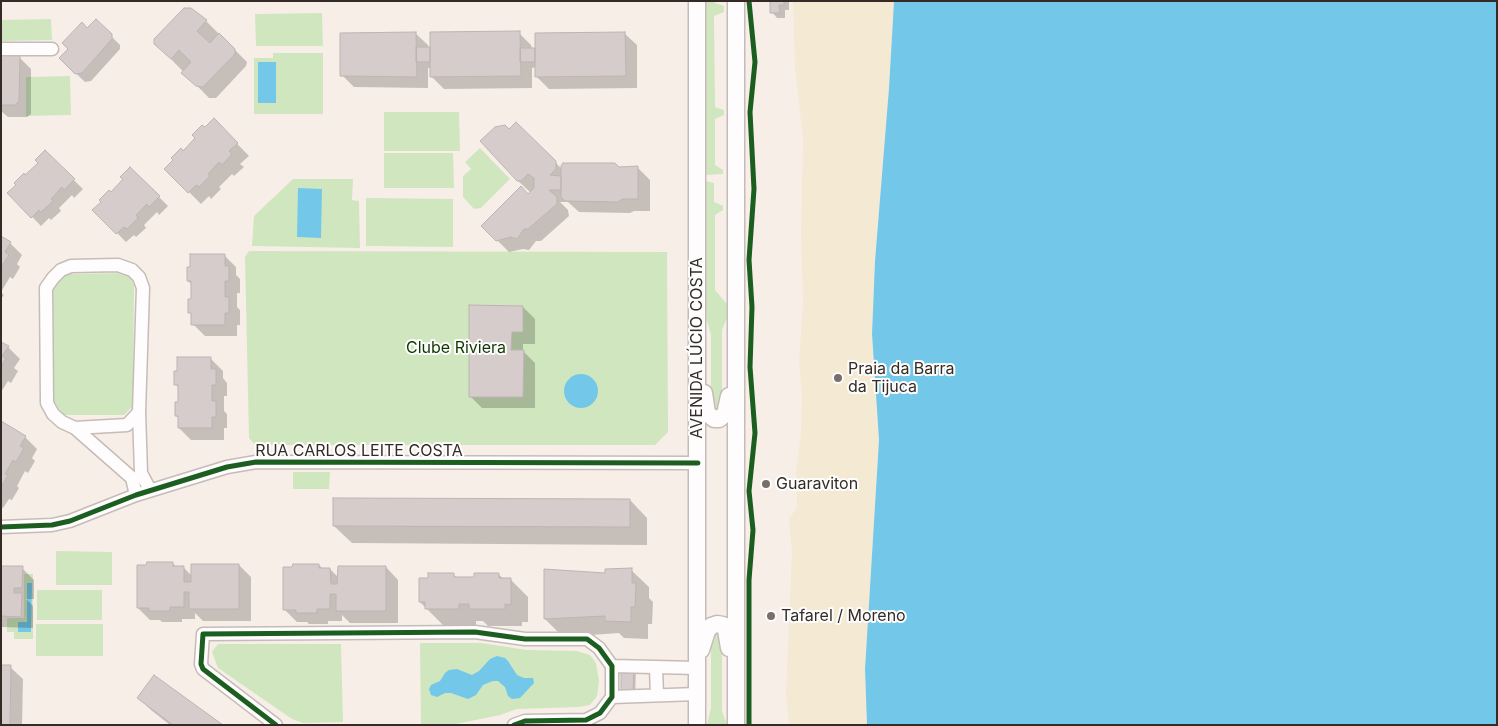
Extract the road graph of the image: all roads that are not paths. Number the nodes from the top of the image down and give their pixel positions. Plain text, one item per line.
1 (697, 1) edge
2 (736, 1) edge
3 (1, 49) edge
4 (52, 49) dead end
5 (697, 344) junction
6 (735, 355) junction
7 (139, 412) junction
8 (75, 428) junction
9 (698, 463) junction
10 (150, 490) junction
11 (136, 495) junction
12 (1, 527) edge
13 (697, 665) junction
14 (612, 666) junction
15 (656, 668) junction
16 (657, 694) junction
17 (697, 694) junction
18 (612, 697) junction
19 (736, 708) junction
20 (276, 725) edge
21 (514, 725) edge
22 (697, 725) edge
23 (736, 725) edge

1 - 5 main road, AVENIDA LÚCIO COSTA
2 - 6 main road
3 - 4 street
5 - 6 main road
5 - 9 main road, AVENIDA LÚCIO COSTA
6 - 19 main road
7 - 8 street
7 - 8 street
7 - 10 street
8 - 11 street
9 - 10 street, RUA CARLOS LEITE COSTA
9 - 13 main road, AVENIDA LÚCIO COSTA
10 - 11 street, RUA CARLOS LEITE COSTA
11 - 12 street, RUA CARLOS LEITE COSTA
13 - 15 street
13 - 17 main road, AVENIDA LÚCIO COSTA
13 - 19 main road
14 - 15 street
14 - 18 street
14 - 20 street
15 - 16 street
16 - 17 street
16 - 18 street
17 - 22 main road, AVENIDA LÚCIO COSTA
18 - 21 street
19 - 23 main road

